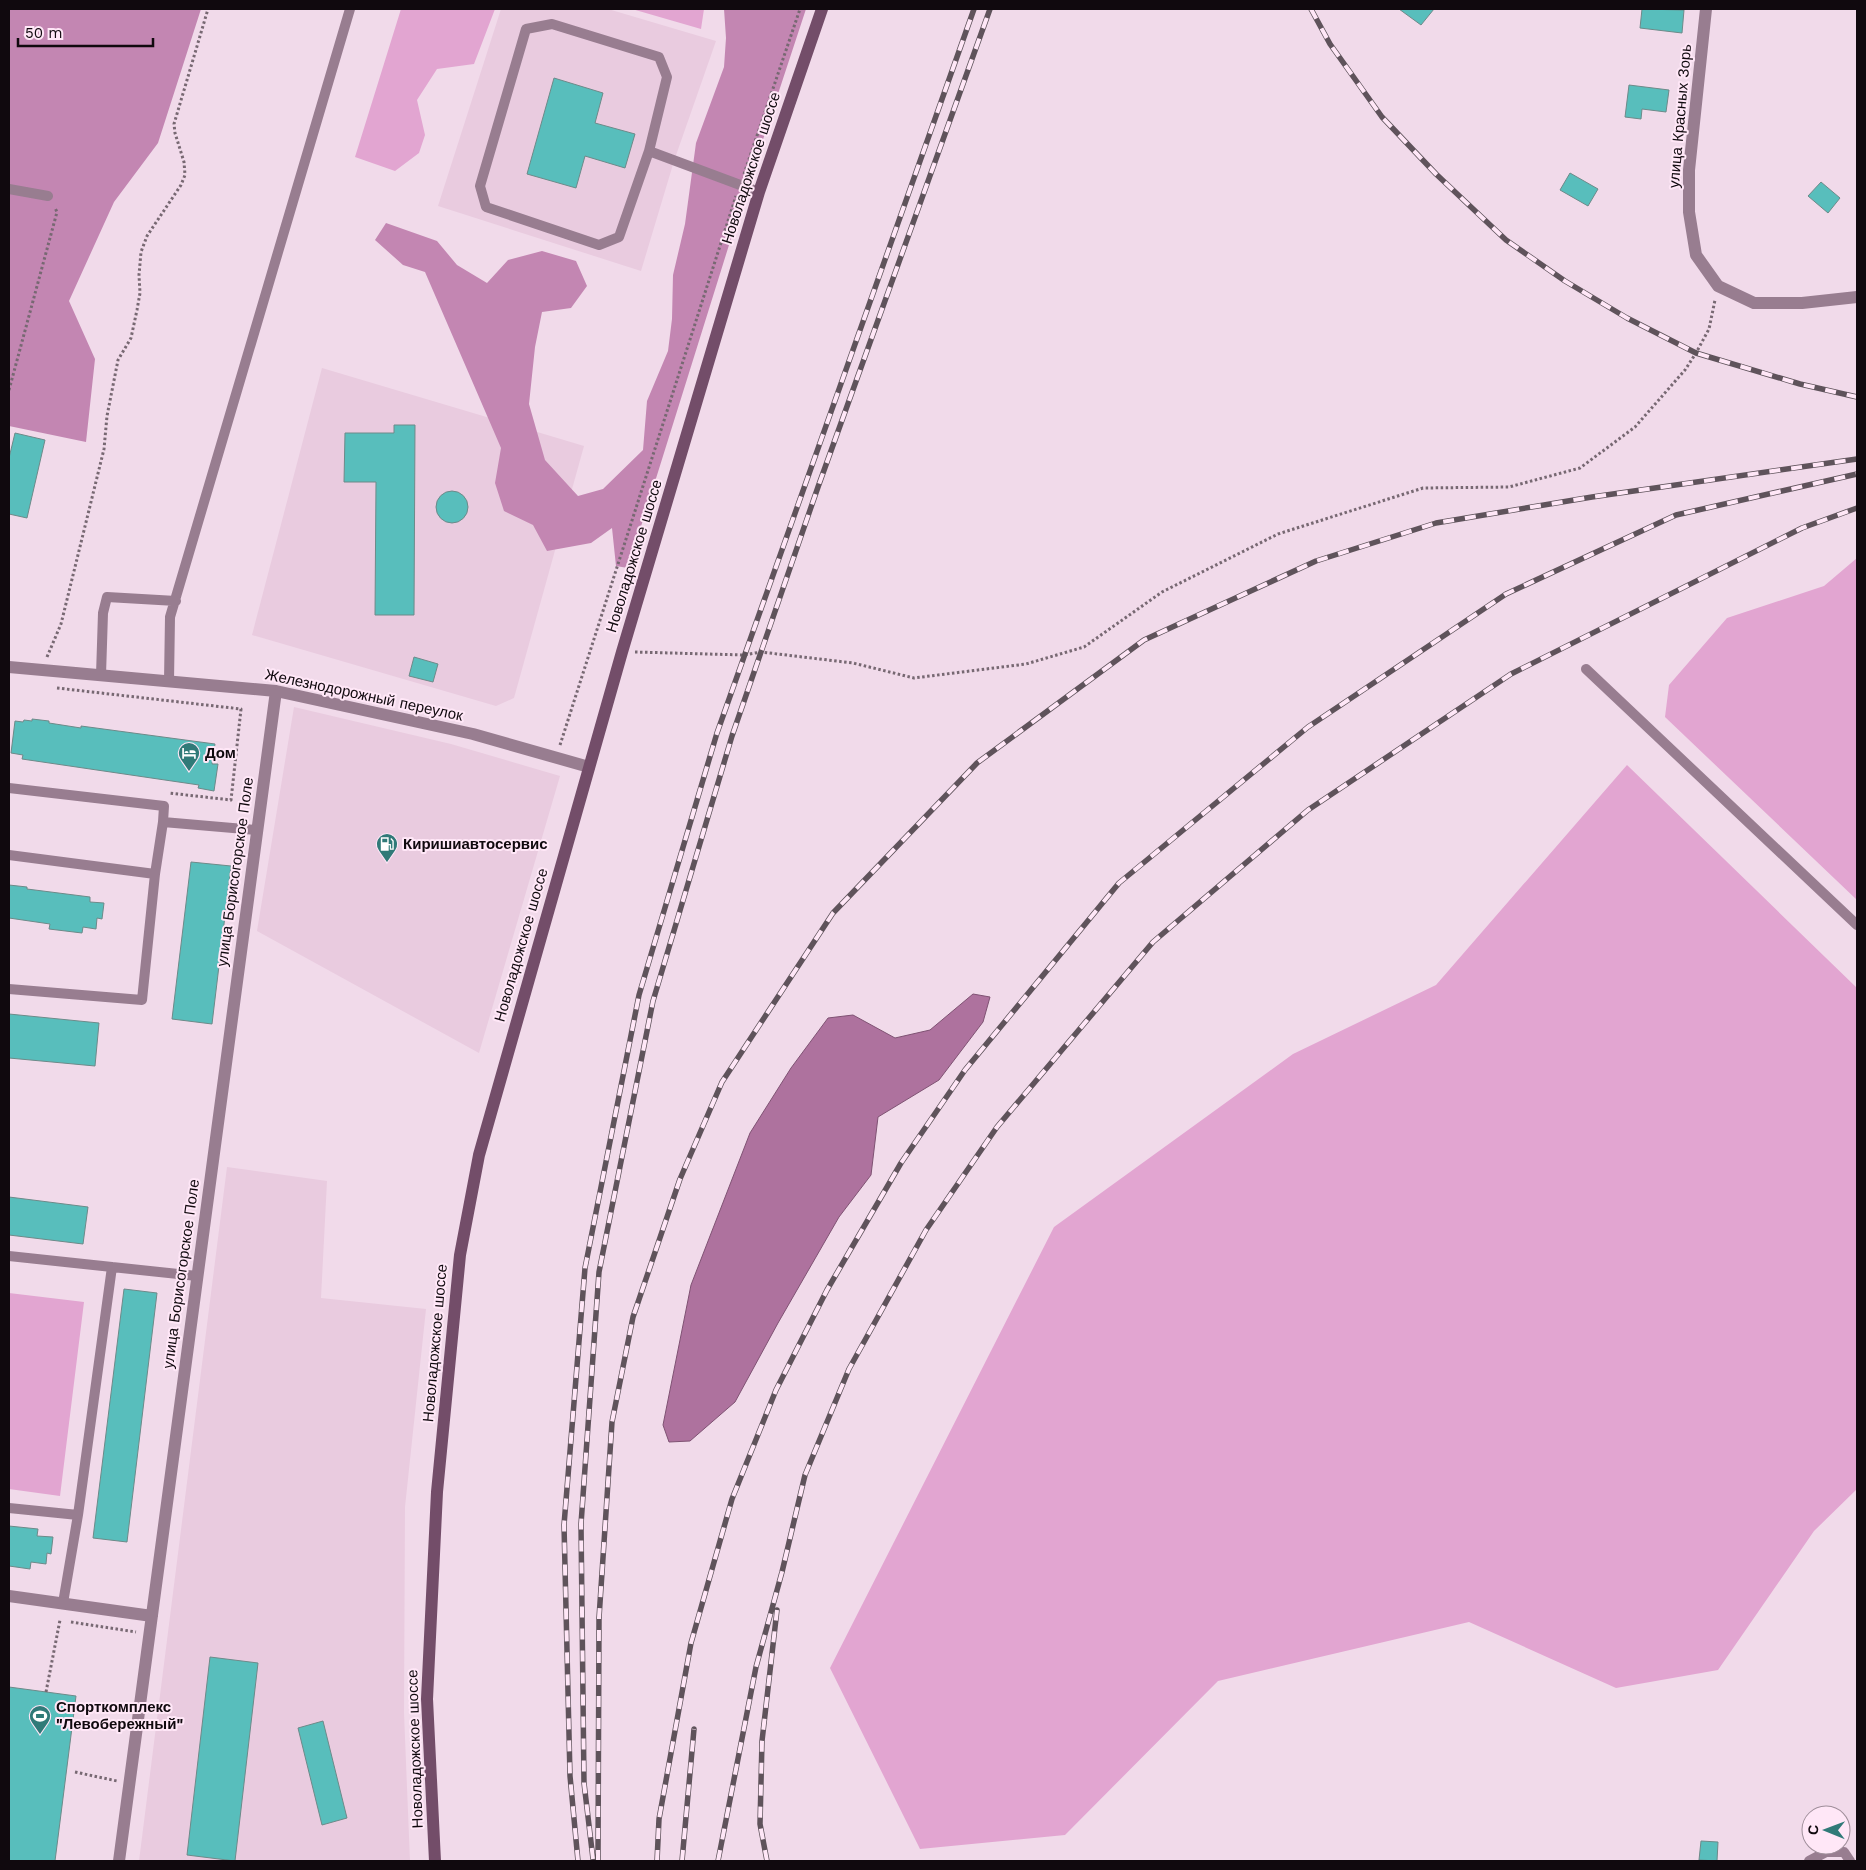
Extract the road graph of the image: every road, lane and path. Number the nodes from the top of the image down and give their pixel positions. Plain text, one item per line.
1 (208, 9) edge
2 (350, 9) edge
3 (800, 9) edge
4 (822, 9) edge
5 (1706, 9) edge
6 (649, 151) junction
7 (740, 185) junction
8 (9, 189) edge
9 (758, 192) junction
10 (48, 196) joint
11 (1718, 286) junction
12 (1857, 297) edge
13 (9, 390) edge
14 (176, 600) junction
15 (622, 652) junction
16 (9, 667) edge
17 (1586, 669) dead end
18 (43, 670) junction
19 (101, 675) junction
20 (169, 681) junction
21 (48, 687) dead end
22 (276, 691) junction
23 (556, 757) junction
24 (589, 767) junction
25 (9, 788) edge
26 (163, 792) dead end
27 (163, 822) junction
28 (257, 830) junction
29 (9, 855) edge
30 (155, 874) junction
31 (1857, 925) edge
32 (9, 989) edge
33 (9, 1256) edge
34 (112, 1267) junction
35 (197, 1276) junction
36 (9, 1508) edge
37 (78, 1515) junction
38 (9, 1596) edge
39 (64, 1604) junction
40 (152, 1616) junction
41 (52, 1619) dead end
42 (60, 1620) junction
43 (149, 1634) junction
44 (46, 1692) dead end
45 (75, 1772) dead end
46 (130, 1783) junction
47 (119, 1861) edge
48 (435, 1861) edge
49 (1809, 1861) edge
50 (1850, 1861) edge

1 - 18 path
2 - 14 lane
3 - 7 path
4 - 9 main road, Новоладожское шоссе
5 - 11 street, улица Красных Зорь
6 - 6 lane
6 - 7 lane
7 - 9 lane
7 - 23 path
8 - 10 lane
9 - 15 main road, Новоладожское шоссе
10 - 13 path
11 - 12 street, улица Красных Зорь
11 - 15 path
14 - 19 lane
14 - 20 lane
15 - 24 main road, Новоладожское шоссе
16 - 18 street, Железнодорожный переулок
17 - 31 lane
18 - 19 street, Железнодорожный переулок
19 - 20 street, Железнодорожный переулок
20 - 22 street, Железнодорожный переулок
21 - 26 path
22 - 23 street, Железнодорожный переулок
22 - 28 street, улица Борисогорское Поле
23 - 24 street, Железнодорожный переулок
24 - 48 main road, Новоладожское шоссе
25 - 27 lane
27 - 28 lane
27 - 30 lane
28 - 35 street, улица Борисогорское Поле
29 - 30 lane
30 - 32 lane
33 - 34 lane
34 - 35 lane
34 - 37 lane
35 - 40 street, улица Борисогорское Поле
36 - 37 lane
37 - 39 lane
38 - 39 street
39 - 40 street
40 - 43 street, улица Борисогорское Поле
41 - 42 path
42 - 43 path
42 - 44 path
43 - 46 street, улица Борисогорское Поле
45 - 46 path
46 - 47 street, улица Борисогорское Поле
49 - 50 lane

